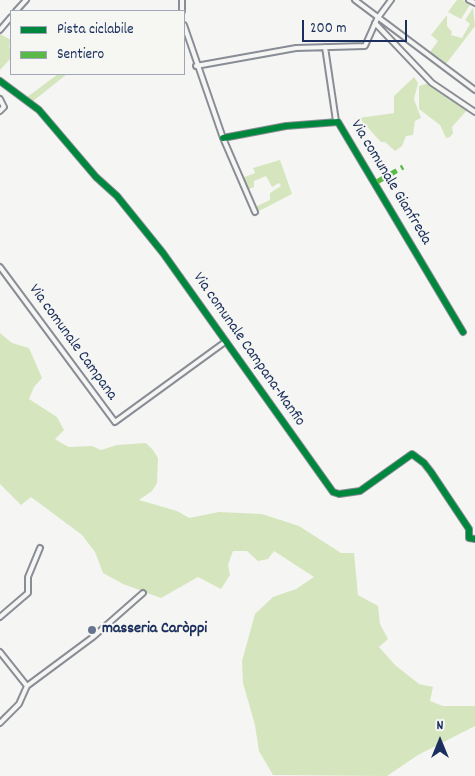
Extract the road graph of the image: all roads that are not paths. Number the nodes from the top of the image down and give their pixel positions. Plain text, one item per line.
1 (26, 0) edge
2 (355, 0) edge
3 (391, 0) edge
4 (470, 0) edge
5 (475, 4) edge
6 (17, 10) edge
7 (10, 18) edge
8 (378, 18) junction
9 (375, 23) junction
10 (185, 28) edge
11 (0, 30) edge
12 (325, 47) junction
13 (196, 66) junction
14 (0, 81) edge
15 (475, 90) edge
16 (0, 98) edge
17 (0, 111) edge
18 (475, 112) edge
19 (336, 121) junction
20 (223, 138) junction
21 (255, 212) dead end
22 (0, 267) edge
23 (463, 332) dead end
24 (225, 342) junction
25 (475, 540) edge
26 (40, 548) dead end
27 (143, 593) dead end
28 (0, 617) edge
29 (0, 652) edge
30 (27, 686) junction
31 (0, 723) edge

1 - 6 street
2 - 8 street
3 - 8 street
4 - 5 street
7 - 11 street
8 - 9 street
8 - 15 street
9 - 12 street
9 - 18 street
10 - 13 street
12 - 13 street
12 - 19 street
13 - 20 street
14 - 24 street, Via comunale Campana-Manfio
16 - 17 street
19 - 20 street, Via comunale Gianfreda
19 - 23 street, Via comunale Gianfreda
20 - 21 street
22 - 24 street, Via comunale Campana
24 - 25 street, Via comunale Campana-Manfio
26 - 28 street
27 - 30 street
29 - 30 street
30 - 31 street

